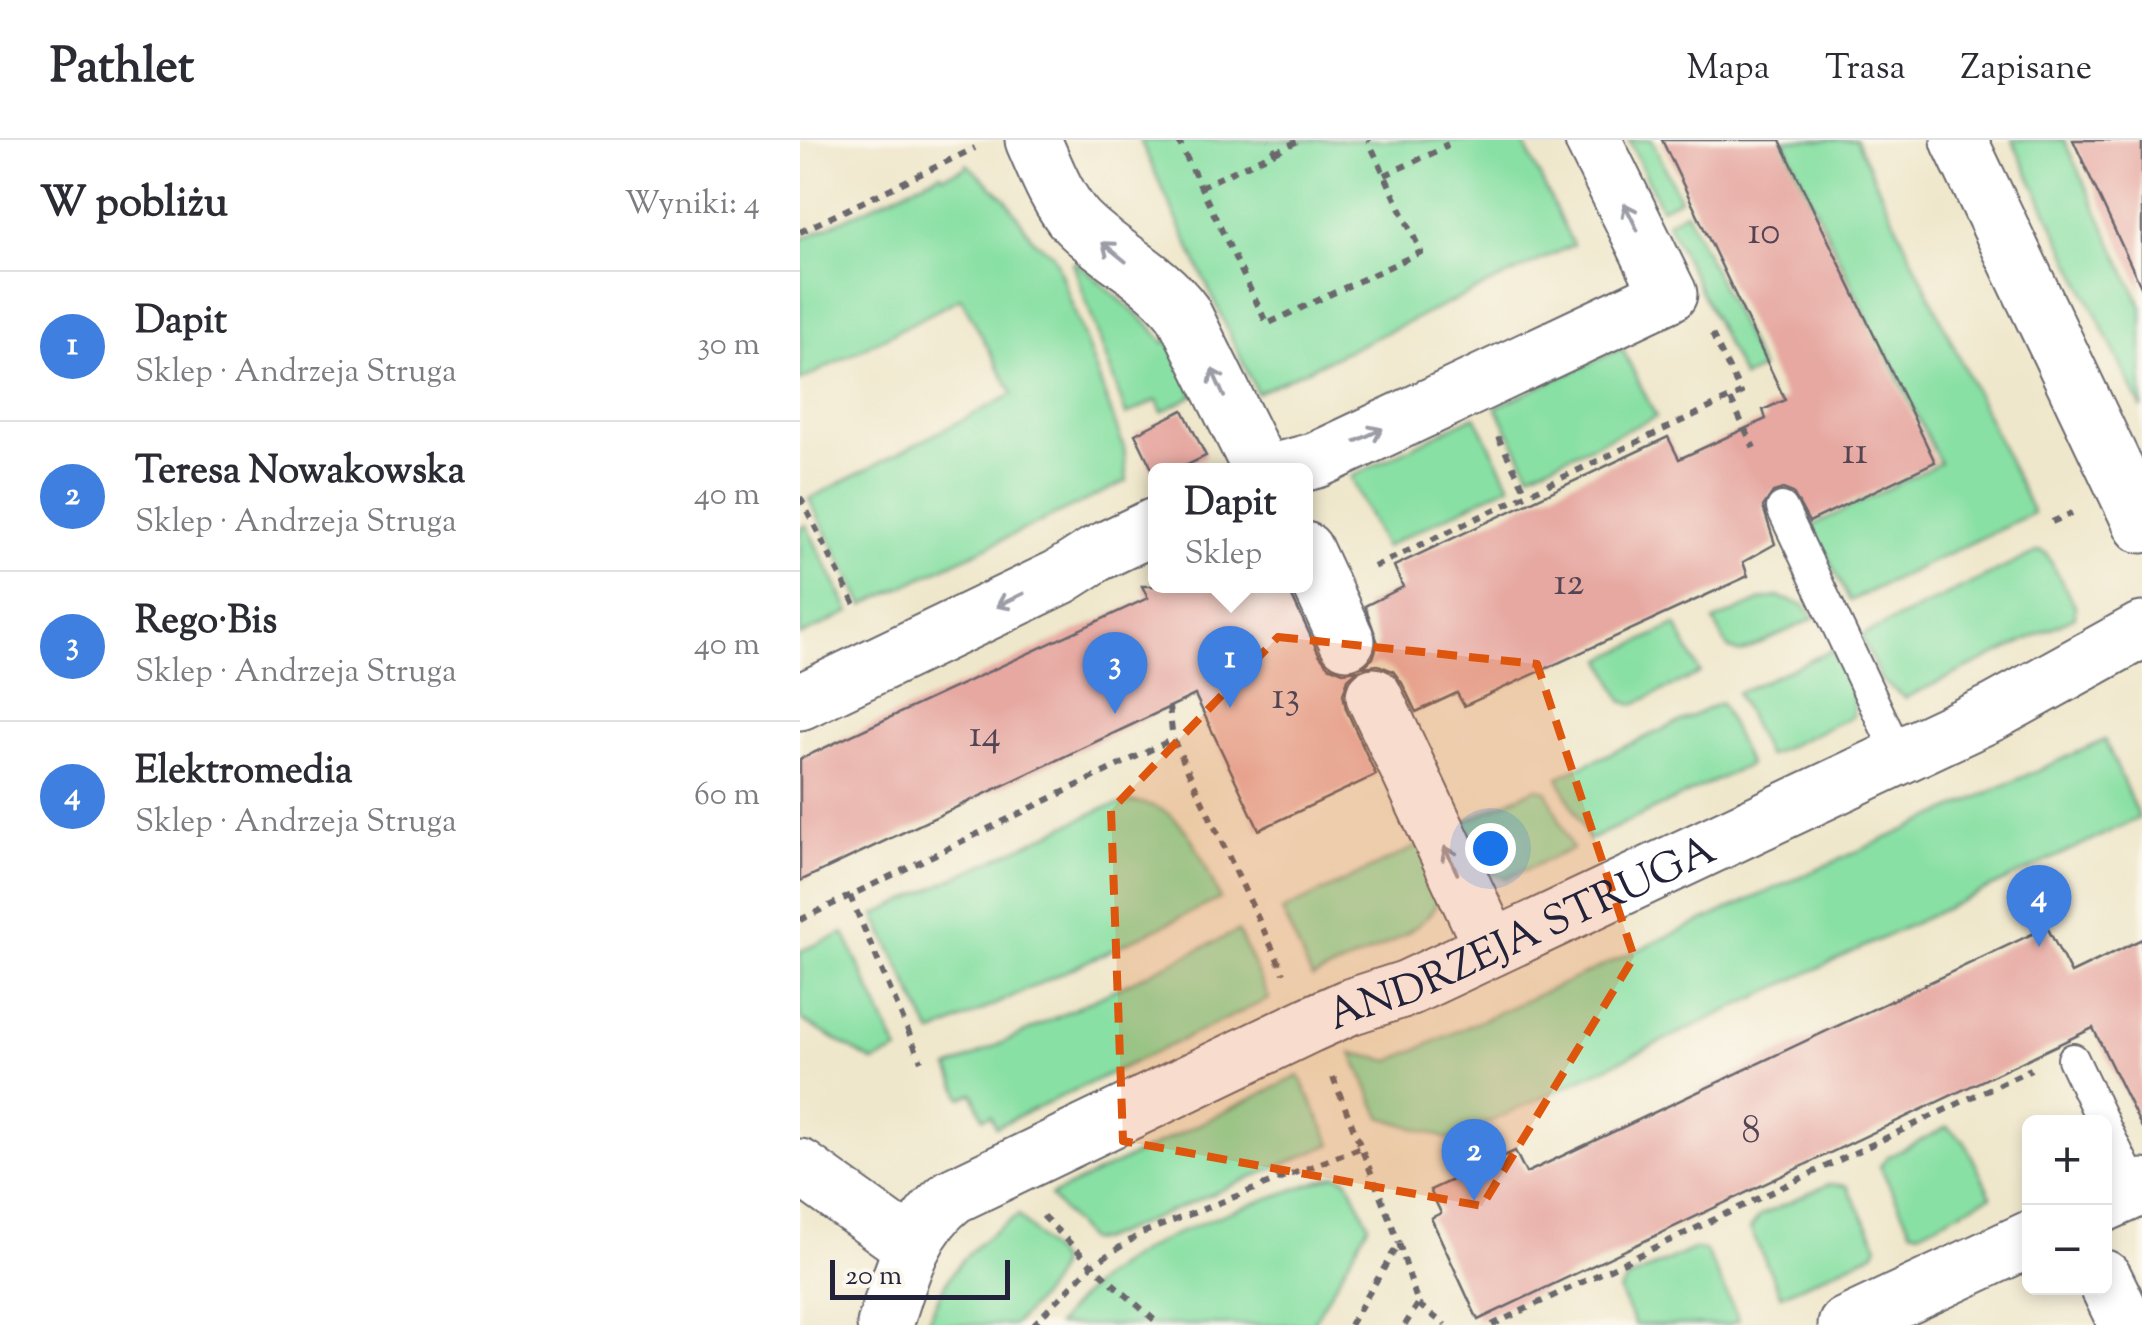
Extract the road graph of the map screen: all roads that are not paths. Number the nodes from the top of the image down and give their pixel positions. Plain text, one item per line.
1 (1033, 140) edge
2 (1593, 140) edge
3 (1959, 140) edge
4 (1258, 463) edge
5 (1306, 463) edge
6 (1782, 508) dead end
7 (2142, 525) edge
8 (1148, 529) edge
9 (1315, 570) edge
10 (2142, 630) edge
11 (1347, 641) dead end
12 (1374, 696) dead end
13 (800, 702) edge
14 (1900, 756) junction
15 (1492, 948) junction
16 (2073, 1059) road end
17 (2100, 1115) edge
18 (2112, 1148) edge
19 (800, 1167) edge
20 (2127, 1194) edge
21 (2022, 1243) edge
22 (912, 1247) junction
23 (2112, 1294) edge
24 (885, 1325) edge
25 (1846, 1325) edge
26 (2127, 1325) edge

4 -> 1 street
5 -> 2 street
3 - 7 street
6 - 14 lane
8 -> 13 street
9 - 11 street
10 - 14 street, ANDRZEJA STRUGA
15 -> 12 street
14 - 15 street, ANDRZEJA STRUGA
15 - 22 street, ANDRZEJA STRUGA
16 - 17 lane
18 - 20 lane
19 - 22 street
21 - 25 street
22 - 24 street, ANDRZEJA STRUGA
23 - 26 street

